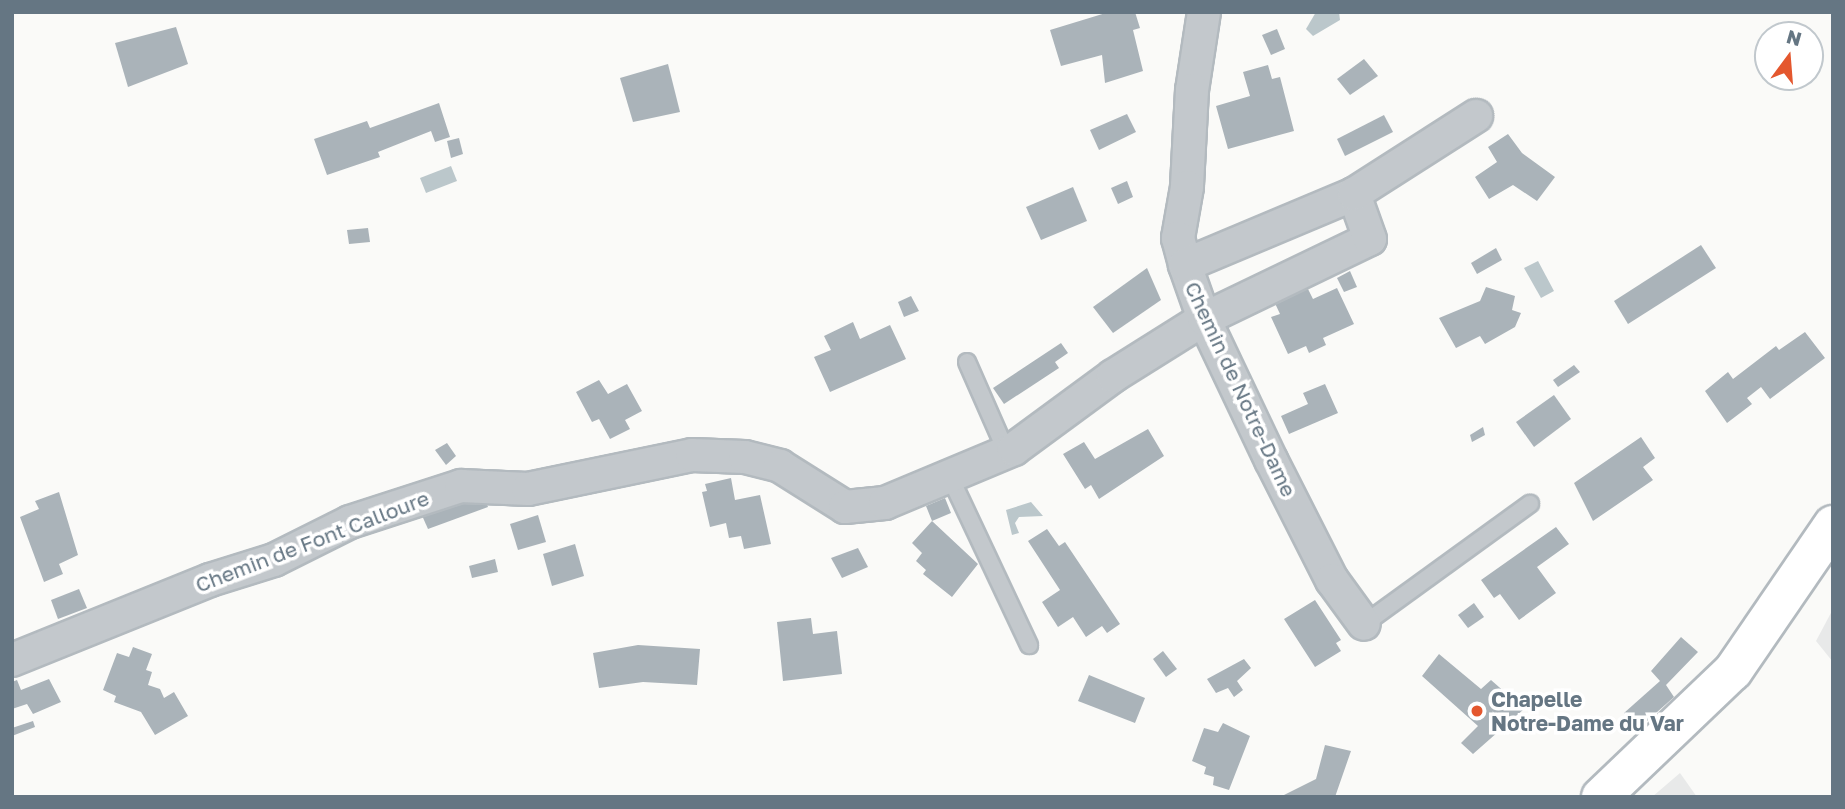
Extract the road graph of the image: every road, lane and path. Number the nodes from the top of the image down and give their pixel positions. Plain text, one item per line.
1 (1204, 12) edge
2 (1476, 116) dead end
3 (1354, 194) junction
4 (1185, 265) junction
5 (1204, 319) junction
6 (967, 362) dead end
7 (1007, 453) junction
8 (950, 477) junction
9 (1530, 504) dead end
10 (1833, 525) edge
11 (1364, 624) joint
12 (1029, 645) dead end
13 (12, 660) edge
14 (1612, 794) edge

1 - 4 street, Chemin de Notre-Dame
2 - 3 street
3 - 4 street
3 - 5 street, Chemin de Font Calloure
4 - 5 street, Chemin de Notre-Dame
5 - 7 street, Chemin de Font Calloure
5 - 11 street, Chemin de Notre-Dame
6 - 7 lane
7 - 8 street, Chemin de Font Calloure
8 - 12 lane
8 - 13 street, Chemin de Font Calloure
9 - 11 lane
10 - 14 main road

